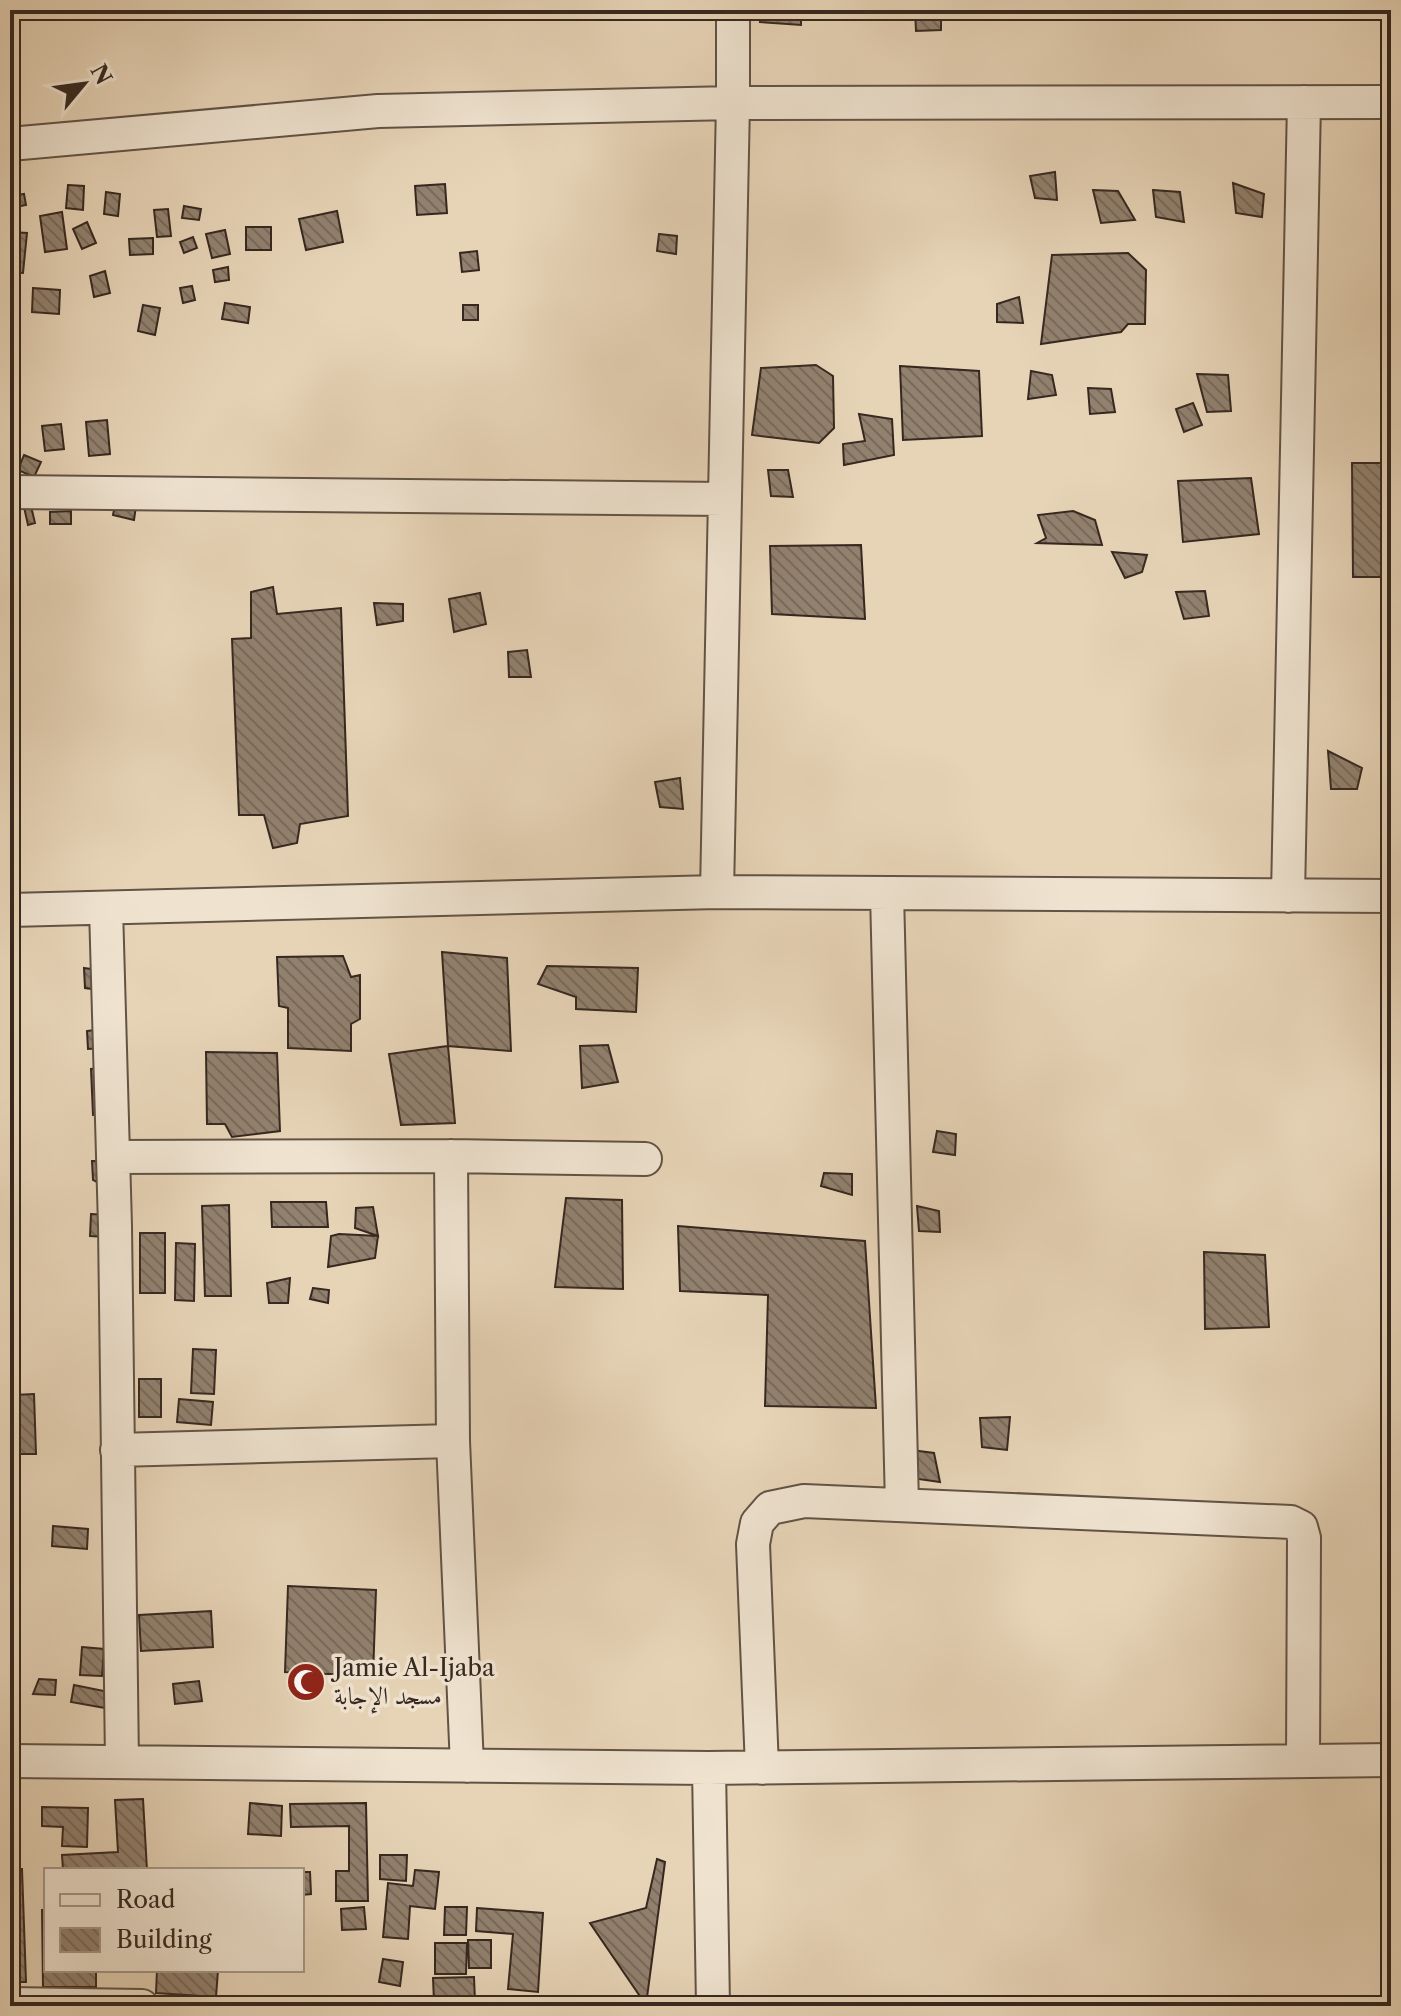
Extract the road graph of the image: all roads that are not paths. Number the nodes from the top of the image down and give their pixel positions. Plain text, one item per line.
1 (733, 10) edge
2 (1304, 102) junction
3 (1391, 102) edge
4 (733, 103) junction
5 (10, 144) edge
6 (10, 492) edge
7 (725, 499) junction
8 (717, 892) junction
9 (887, 893) junction
10 (1288, 896) junction
11 (1391, 896) edge
12 (106, 908) junction
13 (10, 910) edge
14 (451, 1156) junction
15 (113, 1157) junction
16 (645, 1159) dead end
17 (453, 1441) junction
18 (117, 1450) junction
19 (902, 1505) junction
20 (1391, 1760) edge
21 (10, 1761) edge
22 (1303, 1761) junction
23 (122, 1762) junction
24 (467, 1766) junction
25 (709, 1768) junction
26 (762, 1768) junction
27 (10, 2004) edge
28 (142, 2006) edge
29 (713, 2006) edge

1 - 4 street
2 - 3 street
2 - 4 street
2 - 10 street
4 - 5 street
4 - 7 street
6 - 7 street
7 - 8 street
8 - 9 street
8 - 12 street
9 - 10 street
9 - 19 street
10 - 11 street
12 - 13 street
12 - 15 street
14 - 15 street
14 - 16 street
14 - 17 street
15 - 18 street
17 - 18 street
17 - 24 street
18 - 23 street
19 - 22 street
19 - 26 street
20 - 22 street
21 - 23 street
22 - 26 street
23 - 24 street
24 - 25 street
25 - 26 street
25 - 29 street
27 - 28 street

